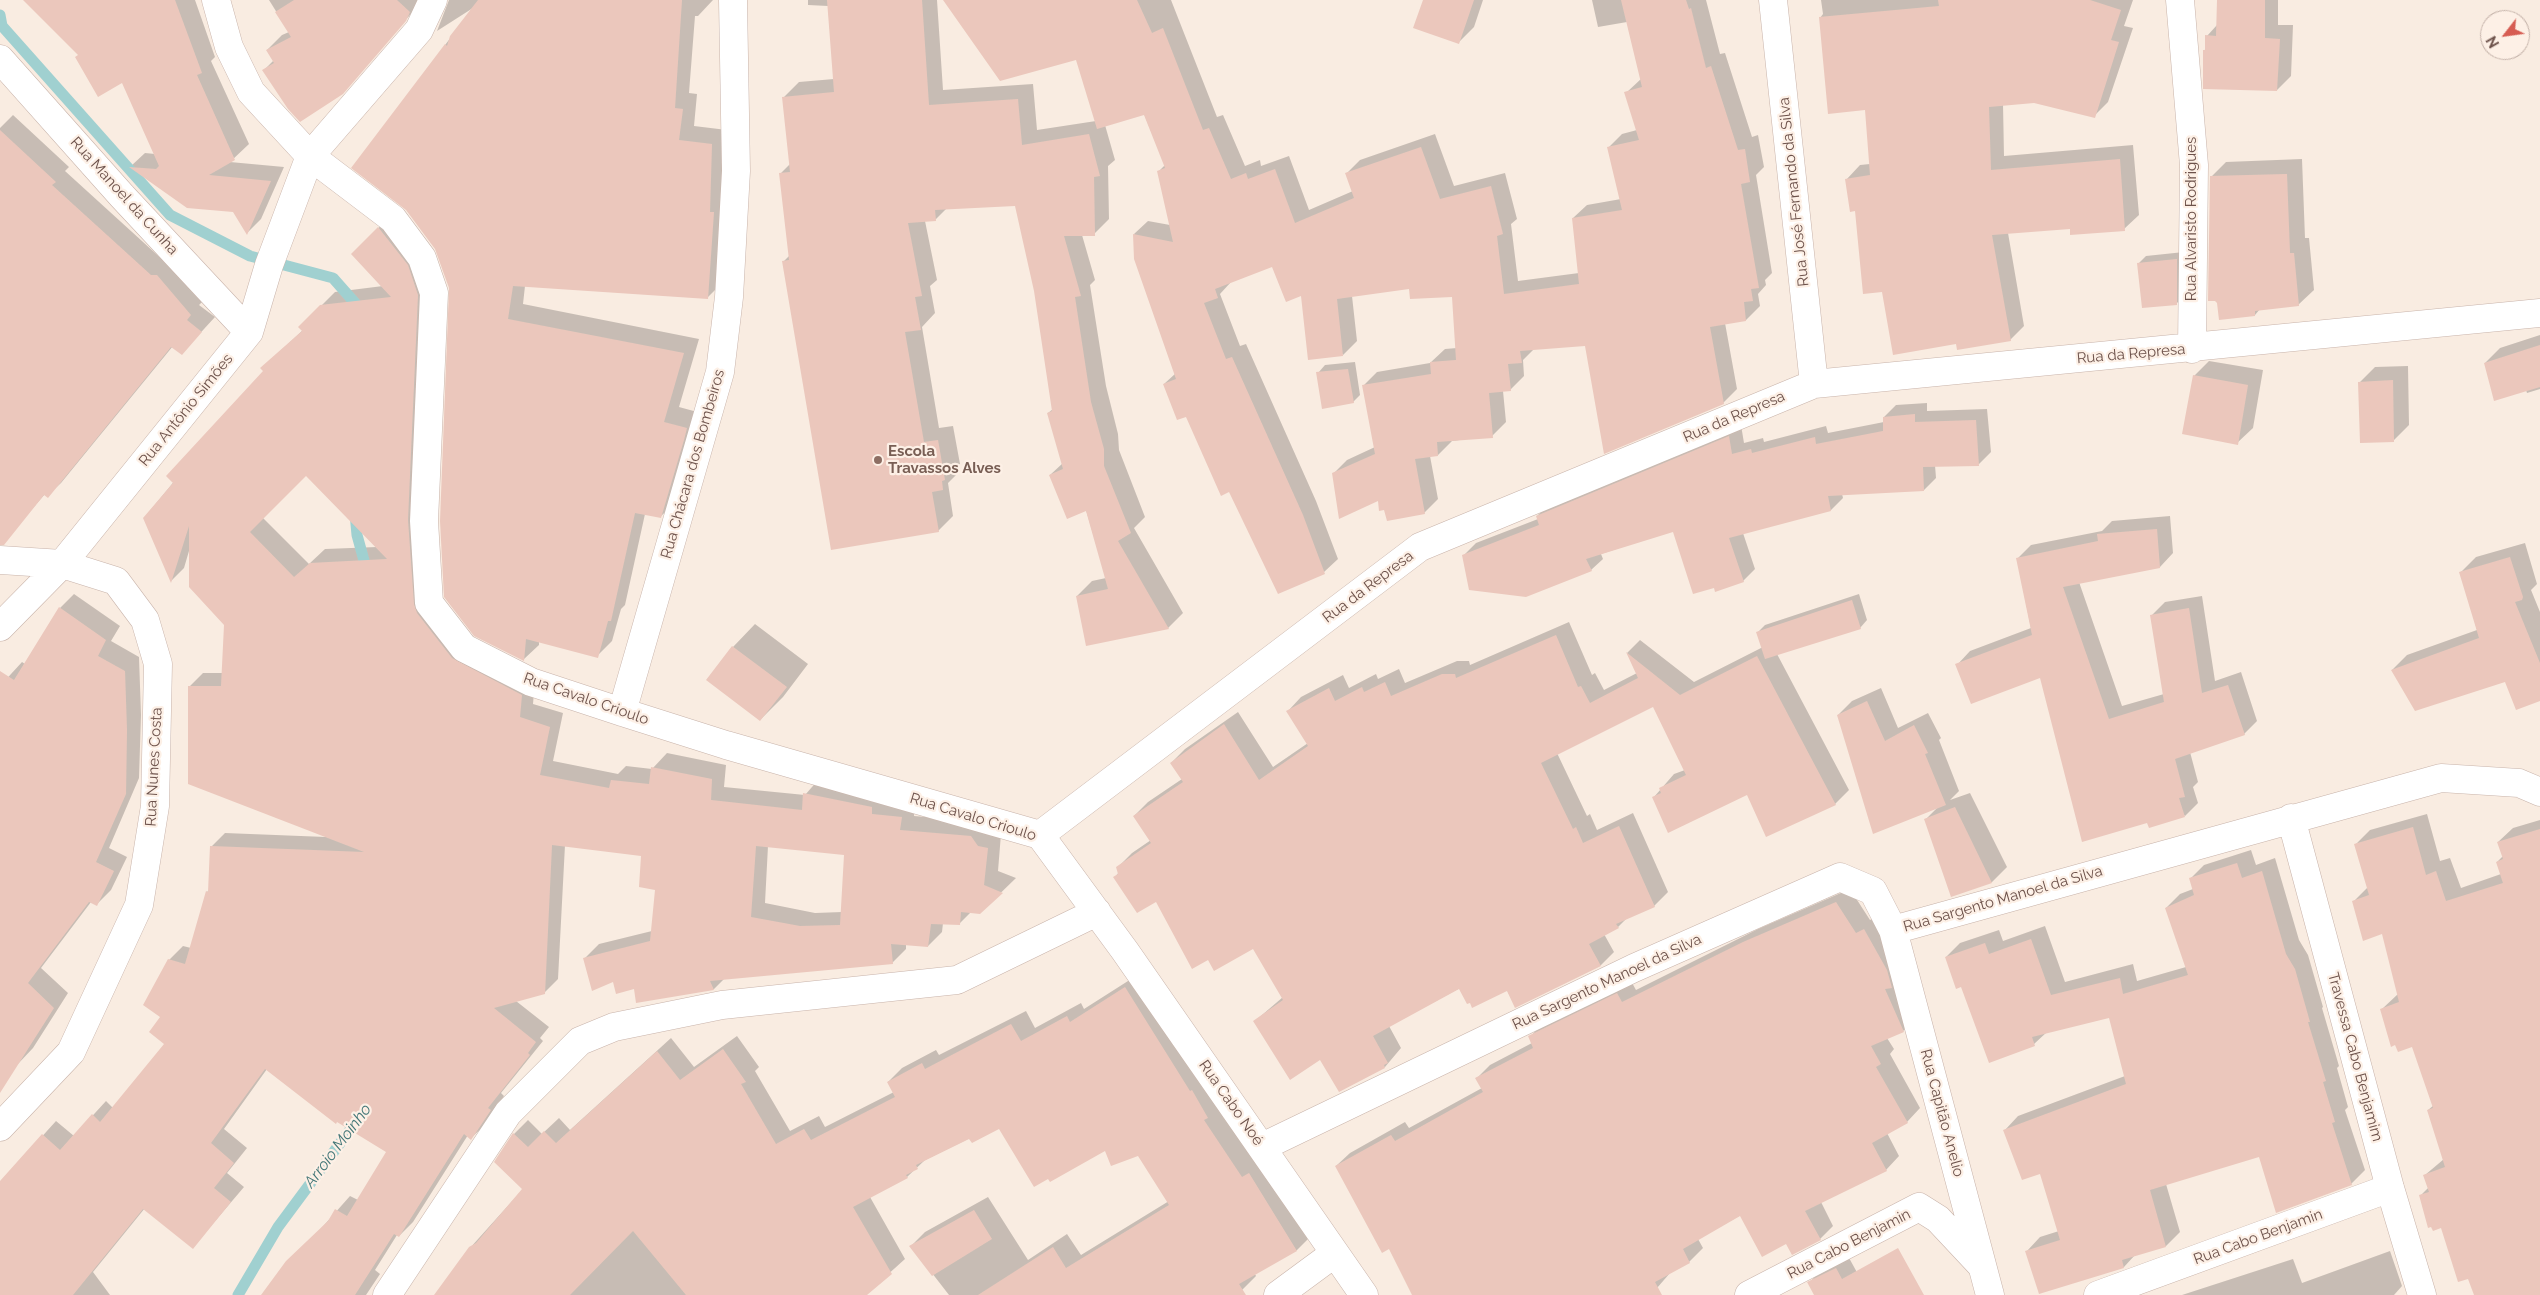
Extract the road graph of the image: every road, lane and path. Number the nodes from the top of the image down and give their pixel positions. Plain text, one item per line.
1 (216, 0) edge
2 (433, 0) edge
3 (733, 0) edge
4 (1773, 0) edge
5 (2180, 0) edge
6 (0, 59) edge
7 (310, 156) junction
8 (2540, 313) edge
9 (249, 332) junction
10 (2192, 349) junction
11 (1814, 384) junction
12 (0, 560) edge
13 (62, 564) junction
14 (0, 627) edge
15 (622, 712) junction
16 (2529, 788) edge
17 (2292, 818) junction
18 (1040, 835) junction
19 (1097, 912) junction
20 (1893, 930) junction
21 (0, 1127) edge
22 (1262, 1147) junction
23 (2390, 1188) junction
24 (1335, 1253) junction
25 (1987, 1282) edge
26 (387, 1295) edge
27 (1278, 1295) edge
28 (1364, 1295) edge
29 (1749, 1295) edge
30 (2004, 1295) edge
31 (2098, 1295) edge
32 (2422, 1295) edge

1 - 7 street, Rua Cavalo Crioulo
2 - 7 street, Rua Antônio Simões
3 - 15 street, Rua Chácara dos Bombeiros
4 - 11 street, Rua José Fernando da Silva
5 - 10 street, Rua Alvaristo Rodrigues
6 - 9 street, Rua Manoel da Cunha
7 - 9 street, Rua Antônio Simões
7 - 15 street, Rua Cavalo Crioulo
8 - 10 street, Rua da Represa
9 - 13 street, Rua Antônio Simões
10 - 11 street, Rua da Represa
11 - 18 street, Rua da Represa
12 - 13 street, Rua Nunes Costa
13 - 14 street, Rua Antônio Simões
13 - 21 street, Rua Nunes Costa
15 - 18 street, Rua Cavalo Crioulo
16 - 17 street, Rua Sargento Manoel da Silva
17 - 20 street, Rua Sargento Manoel da Silva
17 - 23 street, Travessa Cabo Benjamim
18 - 19 street, Rua Cavalo Crioulo
19 - 22 street, Rua Cabo Noé
19 - 26 street
20 - 22 street, Rua Sargento Manoel da Silva
20 - 25 street, Rua Capitão Anelio
22 - 24 street, Rua Cabo Noé
23 - 31 street, Rua Cabo Benjamin
23 - 32 street, Travessa Cabo Benjamim
24 - 27 street
24 - 28 street, Rua Cabo Noé
25 - 29 street, Rua Cabo Benjamin
25 - 30 street, Rua Cabo Benjamin

